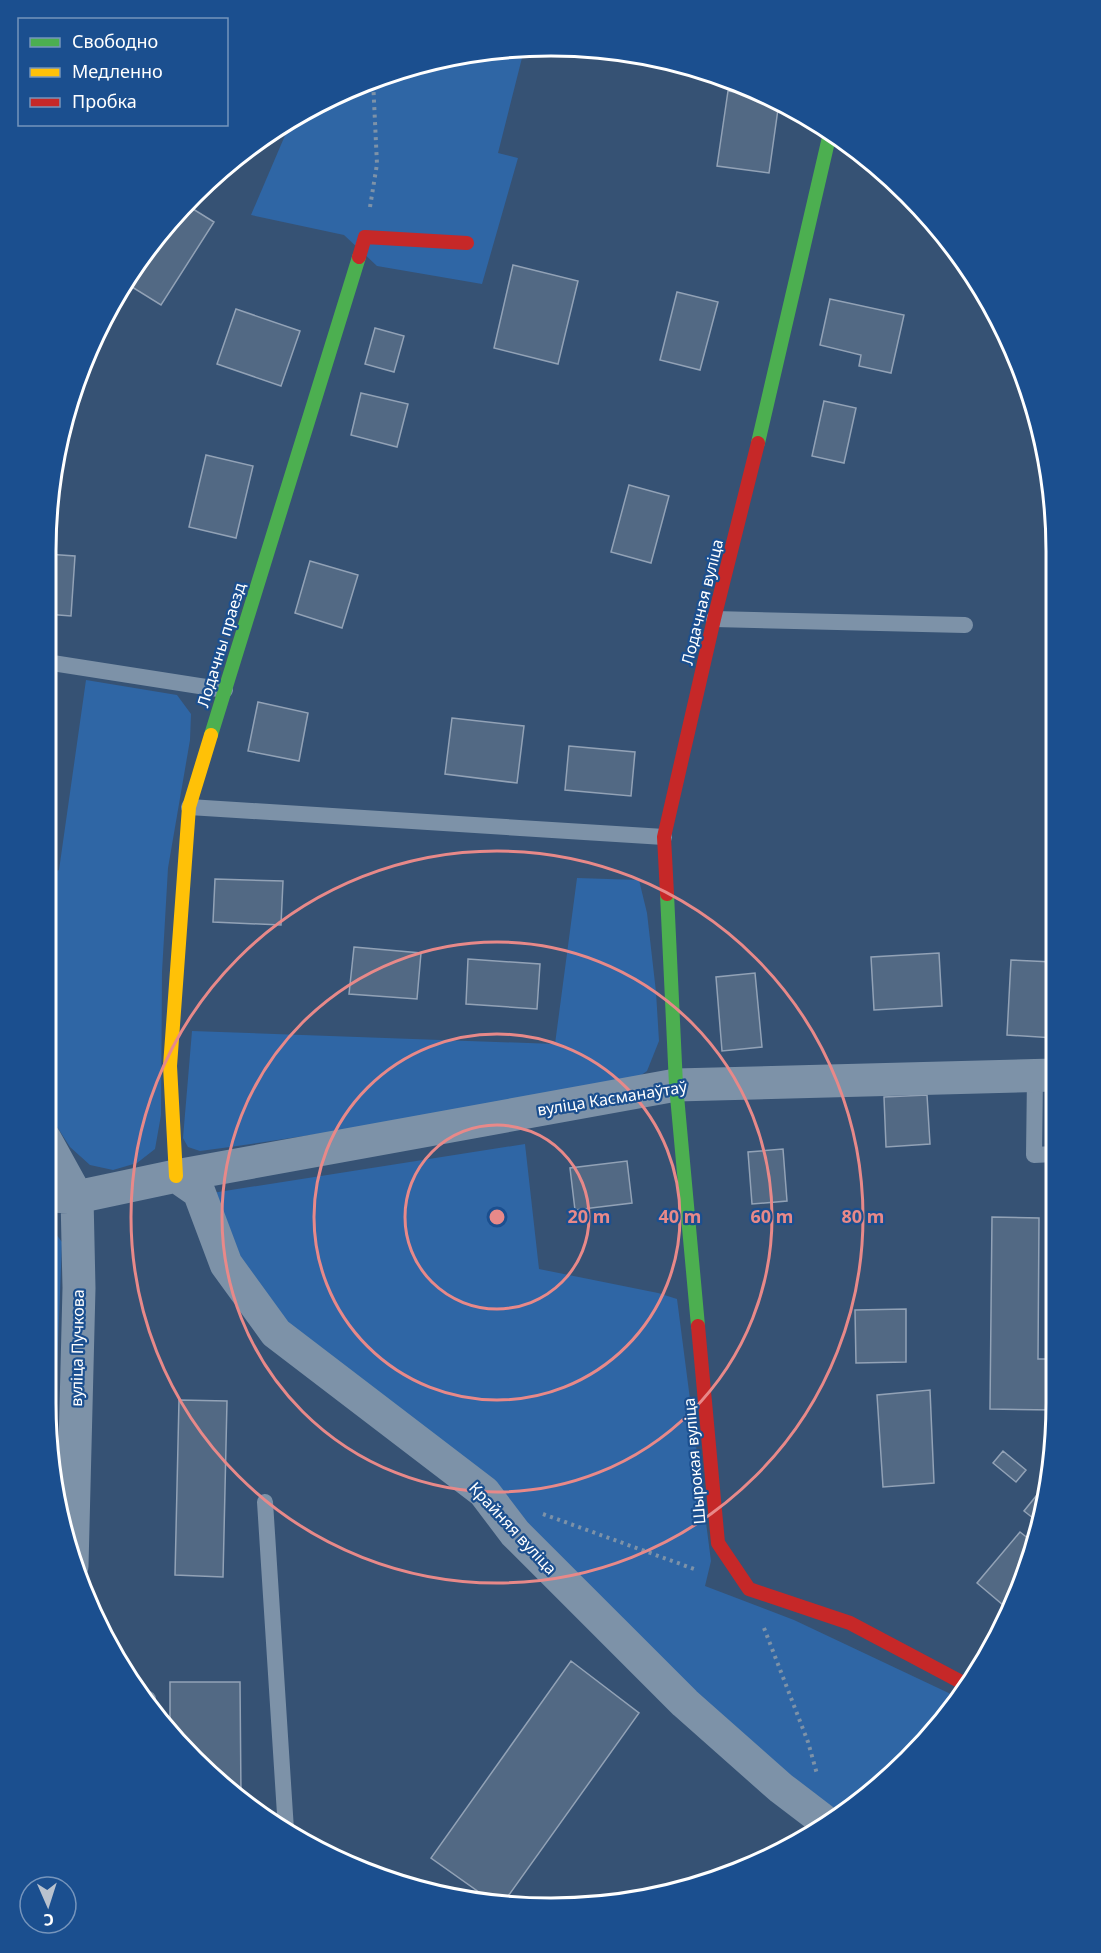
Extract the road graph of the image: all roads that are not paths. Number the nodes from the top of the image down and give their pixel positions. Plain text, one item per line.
1 (828, 141) edge
2 (467, 243) dead end
3 (714, 619) junction
4 (965, 626) dead end
5 (56, 664) edge
6 (225, 690) junction
7 (189, 807) junction
8 (664, 837) junction
9 (1044, 1075) edge
10 (676, 1085) junction
11 (1046, 1154) edge
12 (56, 1159) edge
13 (176, 1176) junction
14 (56, 1196) edge
15 (77, 1197) junction
16 (265, 1502) dead end
17 (73, 1534) edge
18 (959, 1682) edge
19 (820, 1818) edge
20 (285, 1820) edge

1 - 3 street, Лодачная вуліца
2 - 6 street, Лодачны праезд
3 - 4 lane
3 - 8 street, Лодачная вуліца
5 - 6 lane
6 - 7 street, Лодачны праезд
7 - 8 lane
7 - 13 street, Лодачны праезд
8 - 10 street, Лодачная вуліца
9 - 10 street, вуліца Касманаўтаў
9 - 11 lane
10 - 13 street, вуліца Касманаўтаў
10 - 18 street, Шырокая вуліца
12 - 15 street, вуліца Пучкова
13 - 15 street, вуліца Касманаўтаў
13 - 19 street, Крайняя вуліца
14 - 15 street, вуліца Касманаўтаў
15 - 17 street, вуліца Пучкова
16 - 20 lane

